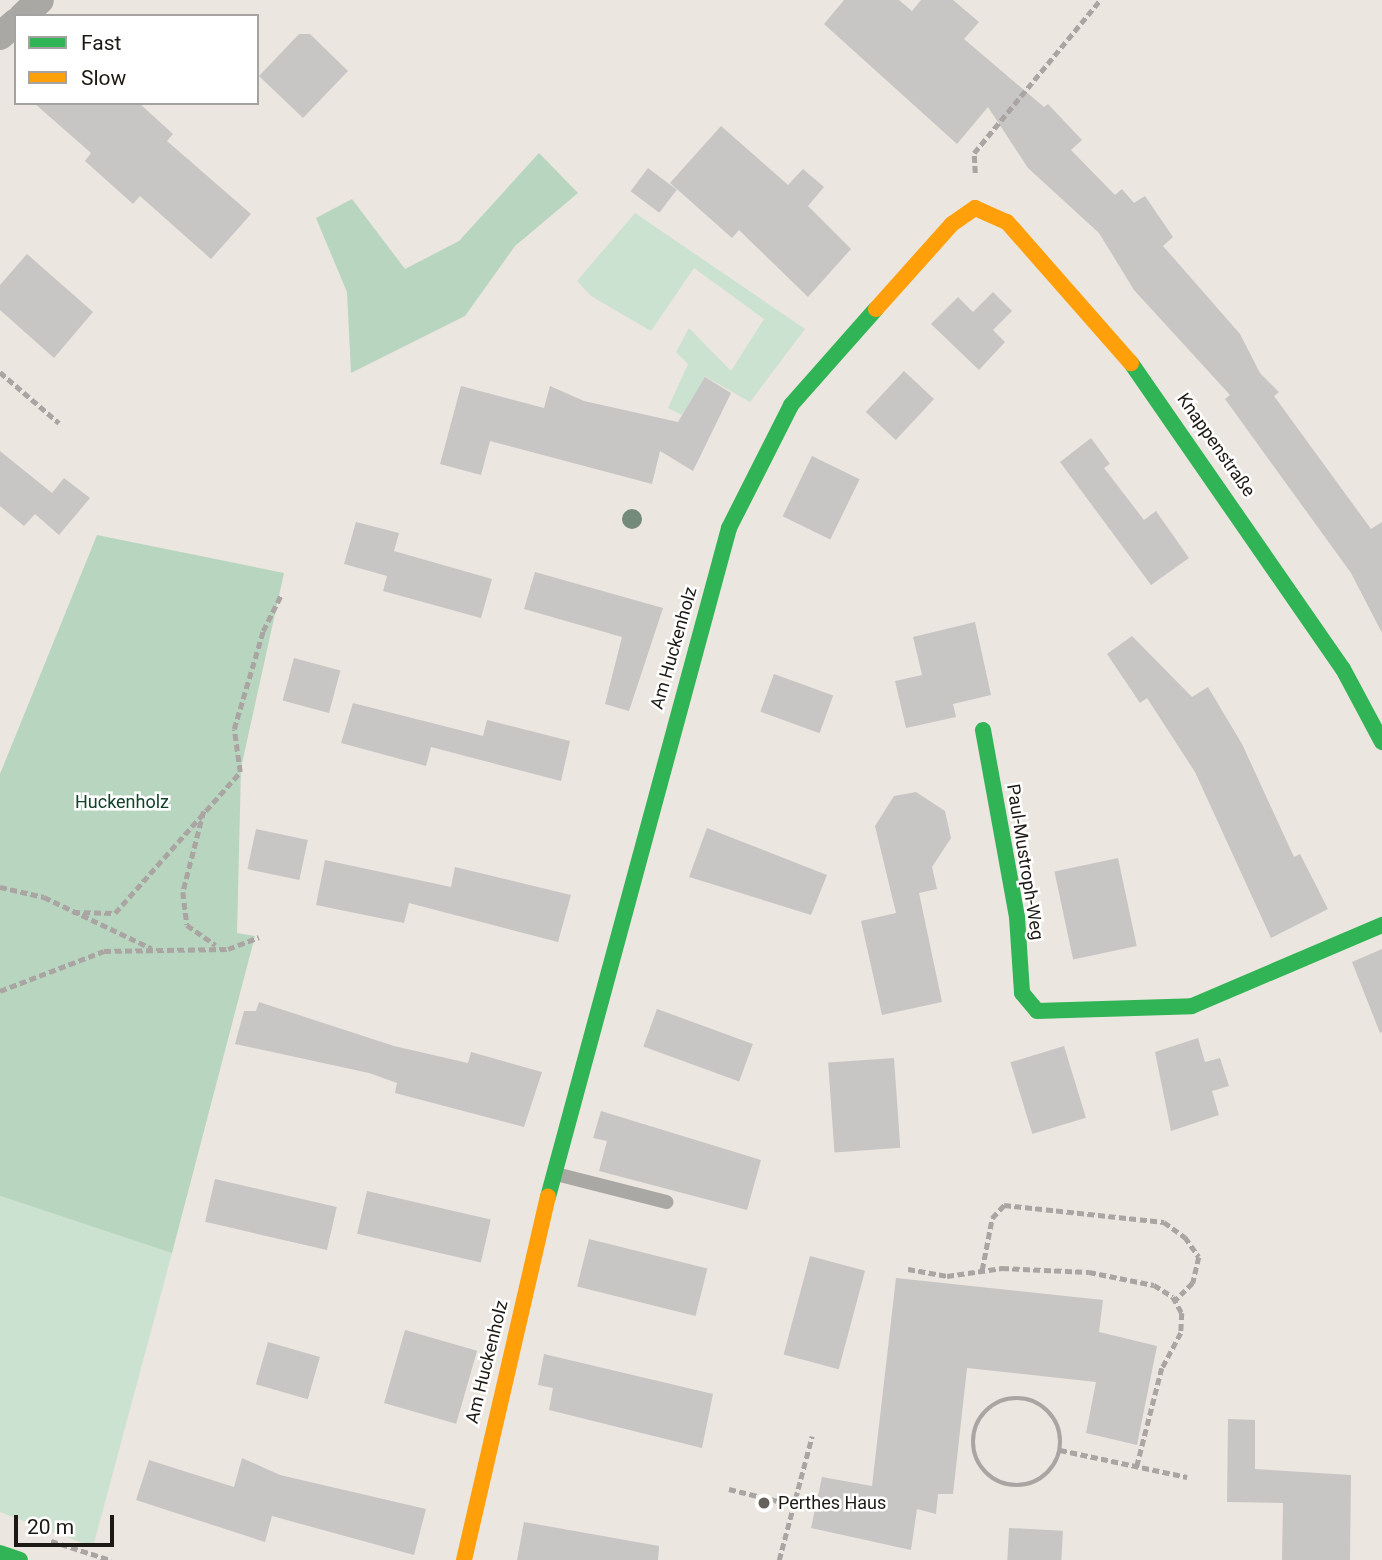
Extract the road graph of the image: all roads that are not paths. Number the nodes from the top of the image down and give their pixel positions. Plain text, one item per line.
1 (40, 0) edge
2 (25, 14) edge
3 (14, 24) edge
4 (0, 36) edge
5 (975, 208) joint
6 (983, 730) dead end
7 (1382, 742) edge
8 (1382, 925) edge
9 (554, 1174) junction
10 (667, 1202) dead end
11 (0, 1553) edge
12 (20, 1560) edge
13 (464, 1560) edge

1 - 2 street
3 - 4 street
5 - 7 street, Knappenstraße
5 - 9 street, Am Huckenholz
6 - 8 street, Paul-Mustroph-Weg
9 - 10 lane
9 - 13 street, Am Huckenholz
11 - 12 street

